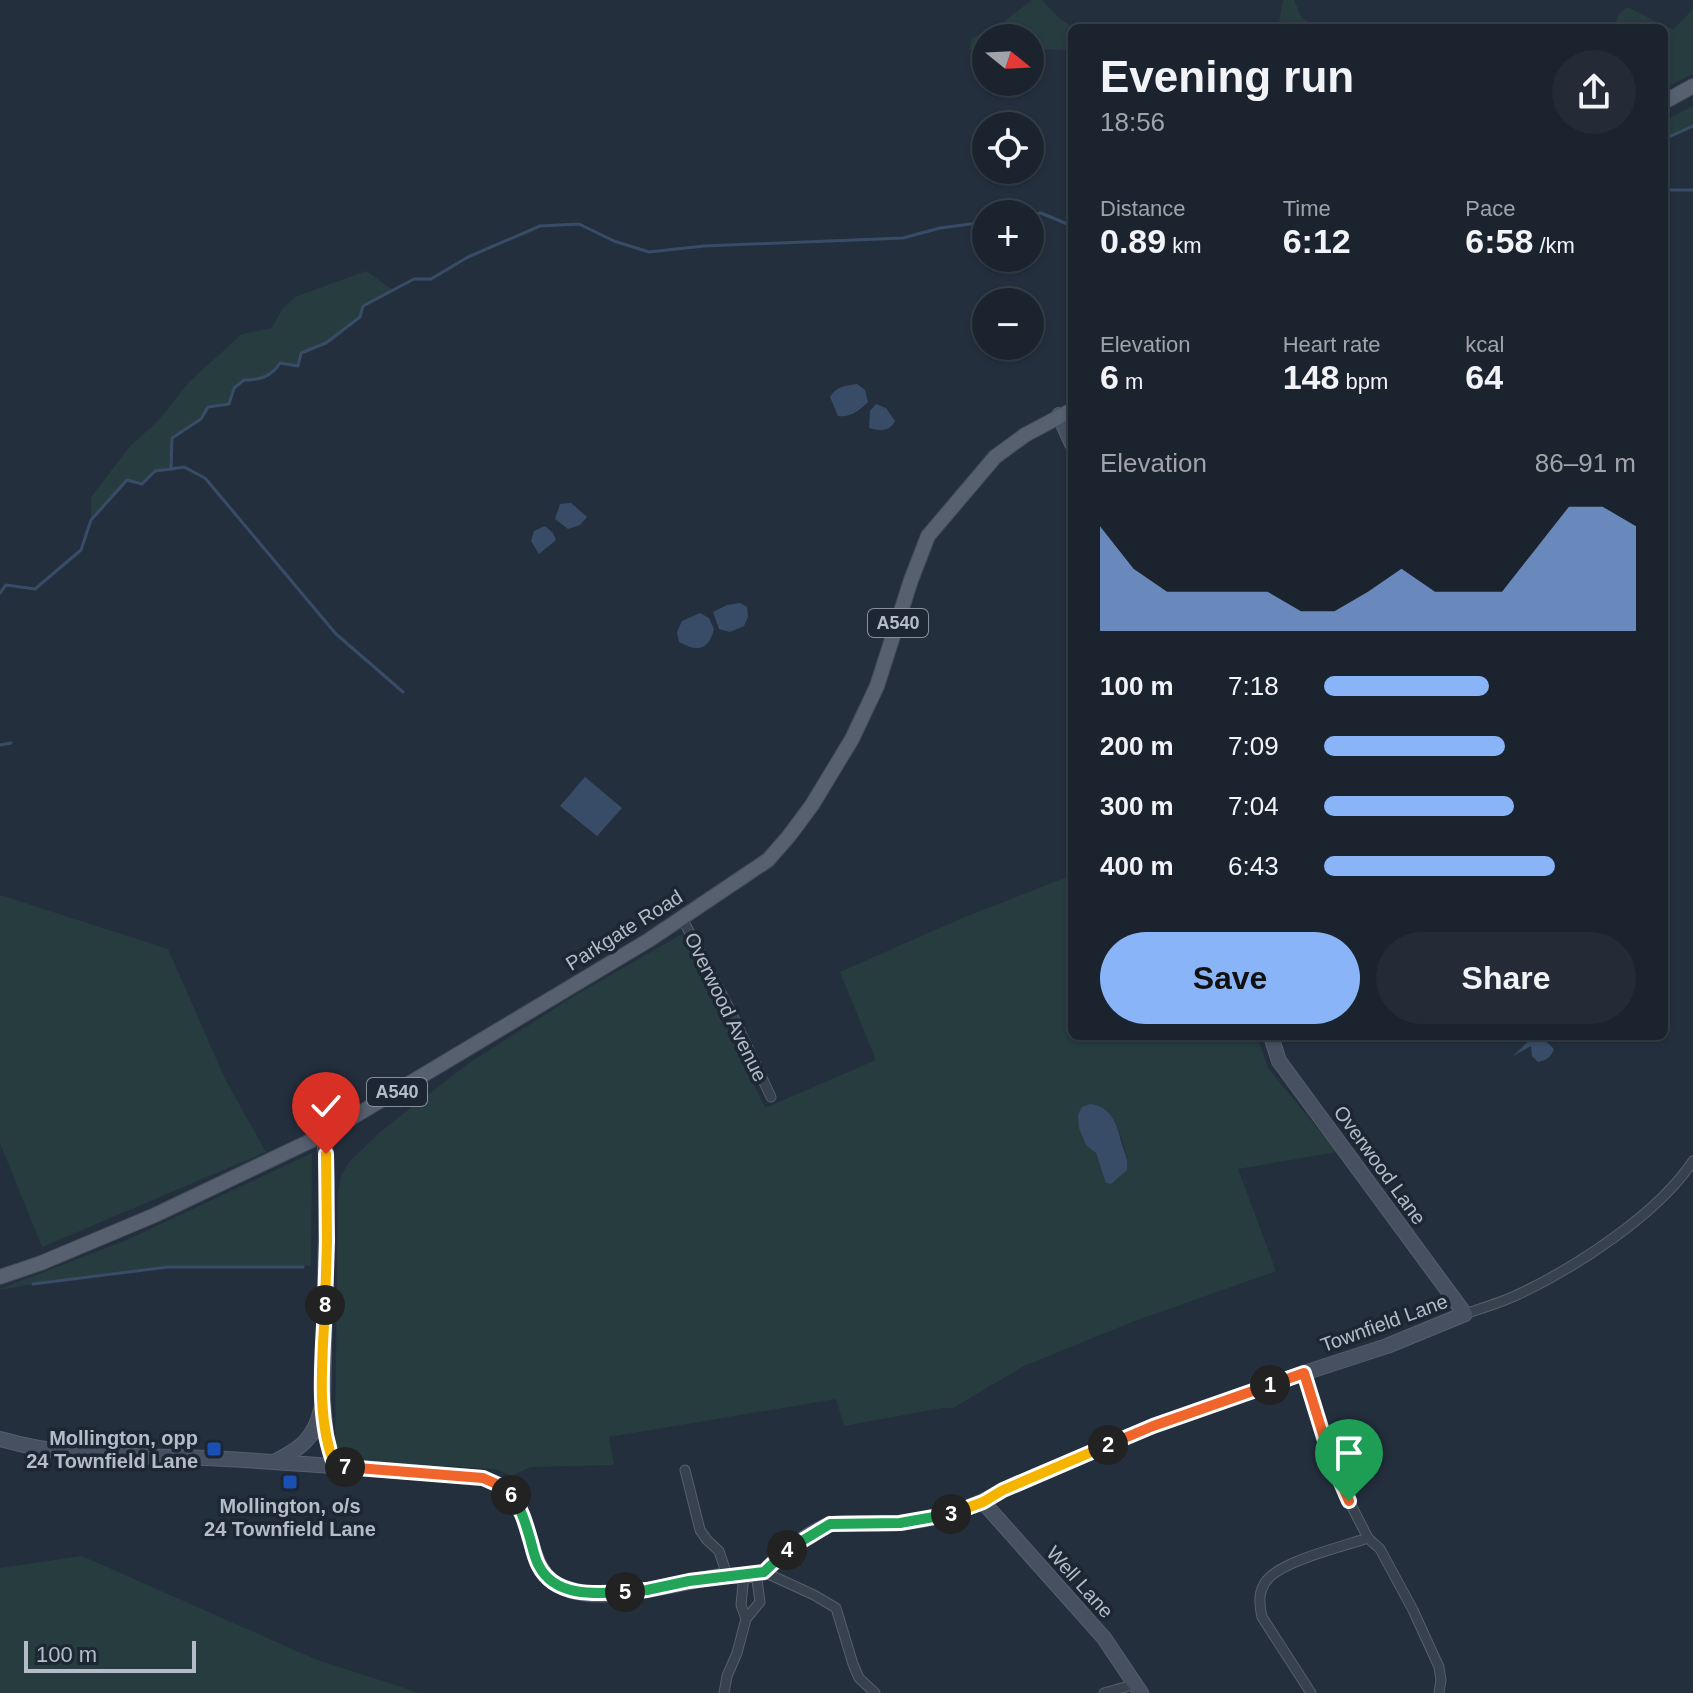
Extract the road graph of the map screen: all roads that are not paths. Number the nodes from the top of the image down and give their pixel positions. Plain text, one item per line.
1 (1693, 86) edge
2 (1668, 100) edge
3 (1065, 412) edge
4 (682, 918) junction
5 (1272, 1040) edge
6 (771, 1097) dead end
7 (323, 1135) junction
8 (1693, 1161) edge
9 (0, 1277) edge
10 (1465, 1314) junction
11 (1304, 1373) junction
12 (323, 1402) junction
13 (0, 1439) edge
14 (274, 1462) junction
15 (335, 1466) junction
16 (685, 1470) dead end
17 (983, 1502) junction
18 (1368, 1538) junction
19 (755, 1573) junction
20 (727, 1575) junction
21 (746, 1619) junction
22 (1138, 1689) edge
23 (724, 1693) edge
24 (875, 1693) edge
25 (1104, 1693) edge
26 (1311, 1693) edge
27 (1439, 1693) edge

1 - 2 main road
3 - 4 main road, Parkgate Road / A540
4 - 6 street, Overwood Avenue
4 - 7 main road, Parkgate Road / A540
5 - 10 street, Overwood Lane
7 - 9 main road, Parkgate Road / A540
7 - 12 street
8 - 10 street, Townfield Lane
10 - 11 street, Townfield Lane
11 - 17 street, Townfield Lane
11 - 18 street
12 - 14 street
12 - 15 street
13 - 14 street
14 - 15 street
15 - 20 street
16 - 20 street
17 - 19 street, Townfield Lane
17 - 22 street, Well Lane
18 - 26 street
18 - 27 street
19 - 20 street
19 - 21 street
19 - 21 street
19 - 24 street
21 - 23 street
22 - 25 street

